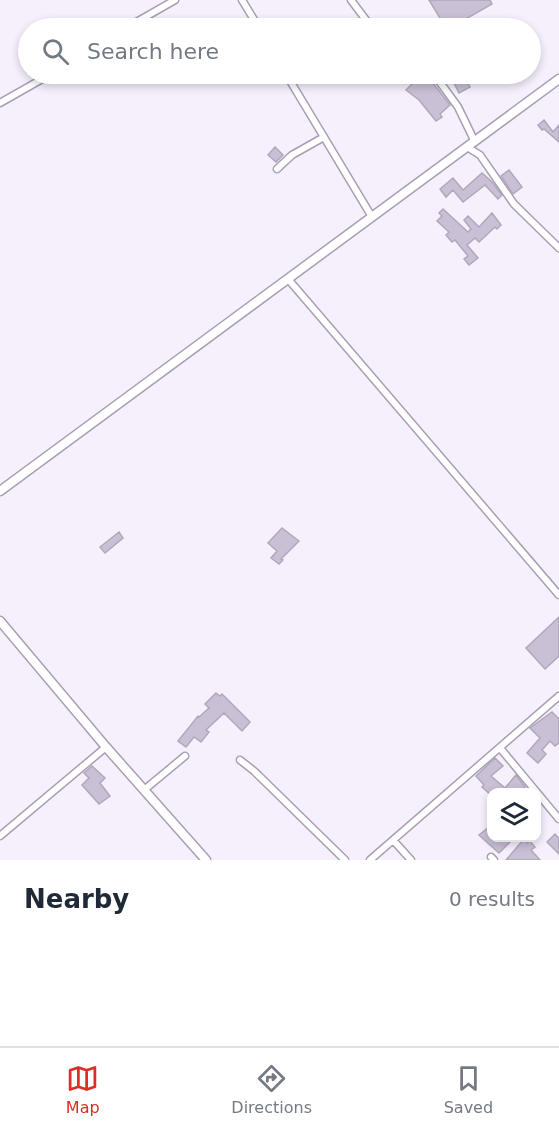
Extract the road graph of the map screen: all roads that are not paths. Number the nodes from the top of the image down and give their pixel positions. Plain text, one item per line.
1 (175, 0) edge
2 (242, 0) edge
3 (351, 0) edge
4 (144, 18) edge
5 (253, 18) edge
6 (364, 18) edge
7 (559, 80) edge
8 (33, 84) edge
9 (292, 84) edge
10 (441, 84) edge
11 (0, 103) edge
12 (324, 137) junction
13 (471, 145) junction
14 (277, 169) dead end
15 (372, 217) junction
16 (559, 248) edge
17 (288, 279) junction
18 (0, 491) edge
19 (559, 595) edge
20 (0, 621) edge
21 (556, 699) edge
22 (559, 706) edge
23 (106, 747) junction
24 (500, 748) junction
25 (185, 756) dead end
26 (240, 760) dead end
27 (144, 790) junction
28 (559, 819) edge
29 (0, 836) edge
30 (393, 840) junction
31 (206, 860) edge
32 (345, 860) edge
33 (370, 860) edge
34 (411, 860) edge

1 - 4 street
2 - 5 street
3 - 6 street
7 - 13 main road
8 - 11 street
9 - 12 street
10 - 13 street
12 - 14 street
12 - 15 street
13 - 15 main road
13 - 16 street
15 - 17 main road
17 - 18 main road
17 - 19 street
20 - 23 main road
21 - 22 street
21 - 24 street
23 - 27 main road
23 - 29 street
24 - 28 street
24 - 30 street
25 - 27 street
26 - 32 street
27 - 31 main road
30 - 33 street
30 - 34 street

